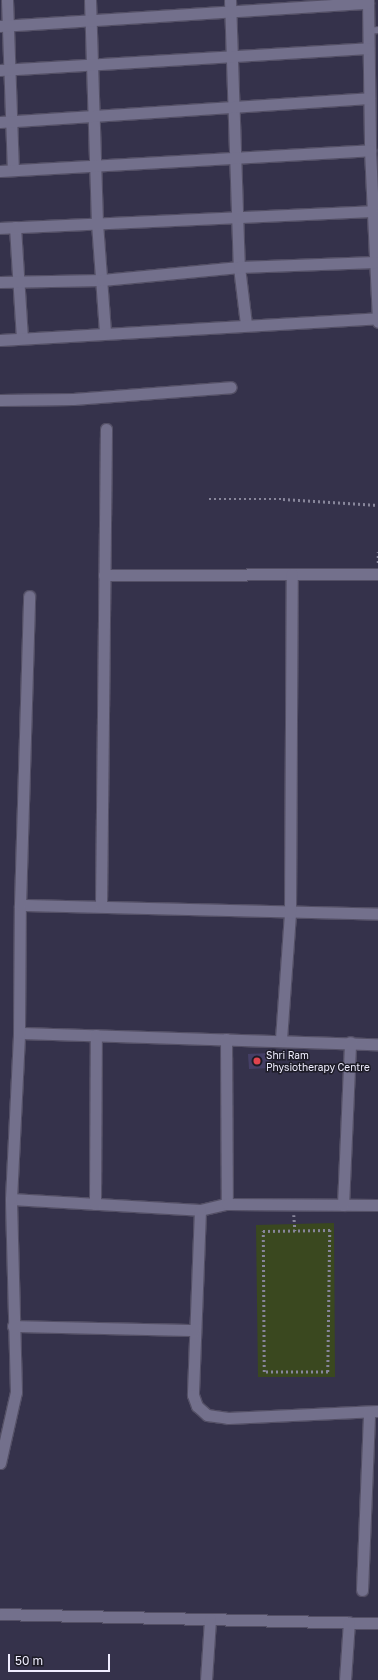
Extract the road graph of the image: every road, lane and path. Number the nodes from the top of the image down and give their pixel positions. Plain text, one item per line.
1 (7, 0) edge
2 (90, 0) edge
3 (230, 0) edge
4 (368, 2) edge
5 (231, 11) junction
6 (91, 20) junction
7 (4, 25) edge
8 (373, 30) edge
9 (368, 48) junction
10 (232, 57) junction
11 (92, 65) junction
12 (4, 70) edge
13 (369, 98) junction
14 (234, 107) junction
15 (94, 116) junction
16 (5, 122) edge
17 (370, 150) junction
18 (235, 158) junction
19 (95, 166) junction
20 (13, 170) junction
21 (0, 171) edge
22 (375, 183) edge
23 (372, 212) junction
24 (238, 216) junction
25 (97, 223) junction
26 (15, 227) junction
27 (0, 228) edge
28 (375, 262) junction
29 (239, 267) junction
30 (102, 280) junction
31 (0, 282) edge
32 (19, 282) junction
33 (377, 300) edge
34 (378, 318) edge
35 (378, 322) edge
36 (246, 324) junction
37 (105, 332) junction
38 (22, 338) junction
39 (0, 340) edge
40 (231, 387) dead end
41 (0, 400) edge
42 (106, 429) dead end
43 (209, 498) dead end
44 (378, 505) edge
45 (292, 574) junction
46 (378, 574) edge
47 (104, 575) junction
48 (29, 596) dead end
49 (20, 905) junction
50 (101, 906) junction
51 (290, 913) junction
52 (378, 914) edge
53 (19, 1033) junction
54 (96, 1035) junction
55 (226, 1039) junction
56 (281, 1039) junction
57 (350, 1042) junction
58 (378, 1044) edge
59 (11, 1199) junction
60 (94, 1204) junction
61 (227, 1204) junction
62 (343, 1205) junction
63 (378, 1205) edge
64 (200, 1210) junction
65 (13, 1326) junction
66 (195, 1330) junction
67 (264, 1372) joint
68 (373, 1412) edge
69 (0, 1463) edge
70 (362, 1590) dead end
71 (0, 1614) edge
72 (210, 1619) junction
73 (349, 1622) junction
74 (378, 1623) edge
75 (206, 1680) edge
76 (345, 1680) edge

1 - 7 street
2 - 6 street
3 - 5 street
4 - 5 street
4 - 8 street
5 - 6 street
5 - 10 street
6 - 7 street
6 - 11 street
7 - 12 street
8 - 9 street
9 - 10 street
9 - 13 street
10 - 11 street
10 - 14 street
11 - 12 street
11 - 15 street
12 - 16 street
13 - 14 street
13 - 17 street
14 - 15 street
14 - 18 street
15 - 16 street
15 - 19 street
16 - 20 street
17 - 18 street
17 - 22 street
18 - 19 street
18 - 24 street
19 - 20 street
19 - 25 street
20 - 21 street
22 - 23 street
23 - 24 street
23 - 28 street
24 - 25 street
24 - 29 street
25 - 26 street
25 - 30 street
26 - 27 street
26 - 32 street
28 - 29 street
28 - 33 street
29 - 30 street
29 - 36 street
30 - 32 street
30 - 37 street
31 - 32 street
32 - 38 street
33 - 34 street
34 - 35 street
34 - 36 street
36 - 37 street
37 - 38 street
38 - 39 street
40 - 41 street
42 - 47 street
43 - 44 path
45 - 46 street
45 - 47 street
45 - 51 street
47 - 50 street
48 - 49 street
49 - 50 street
49 - 53 street
50 - 51 street
51 - 52 street
51 - 56 street
53 - 54 street
53 - 59 street
54 - 55 street
54 - 60 street
55 - 56 street
55 - 61 street
56 - 57 street
57 - 58 street
57 - 62 street
59 - 60 street
59 - 65 street
60 - 64 street
61 - 62 street
61 - 64 street
62 - 63 street
64 - 66 street
65 - 66 street
65 - 69 street
66 - 68 street
67 - 67 path
68 - 70 street
71 - 72 street
72 - 73 street
72 - 75 street
73 - 74 street
73 - 76 street

